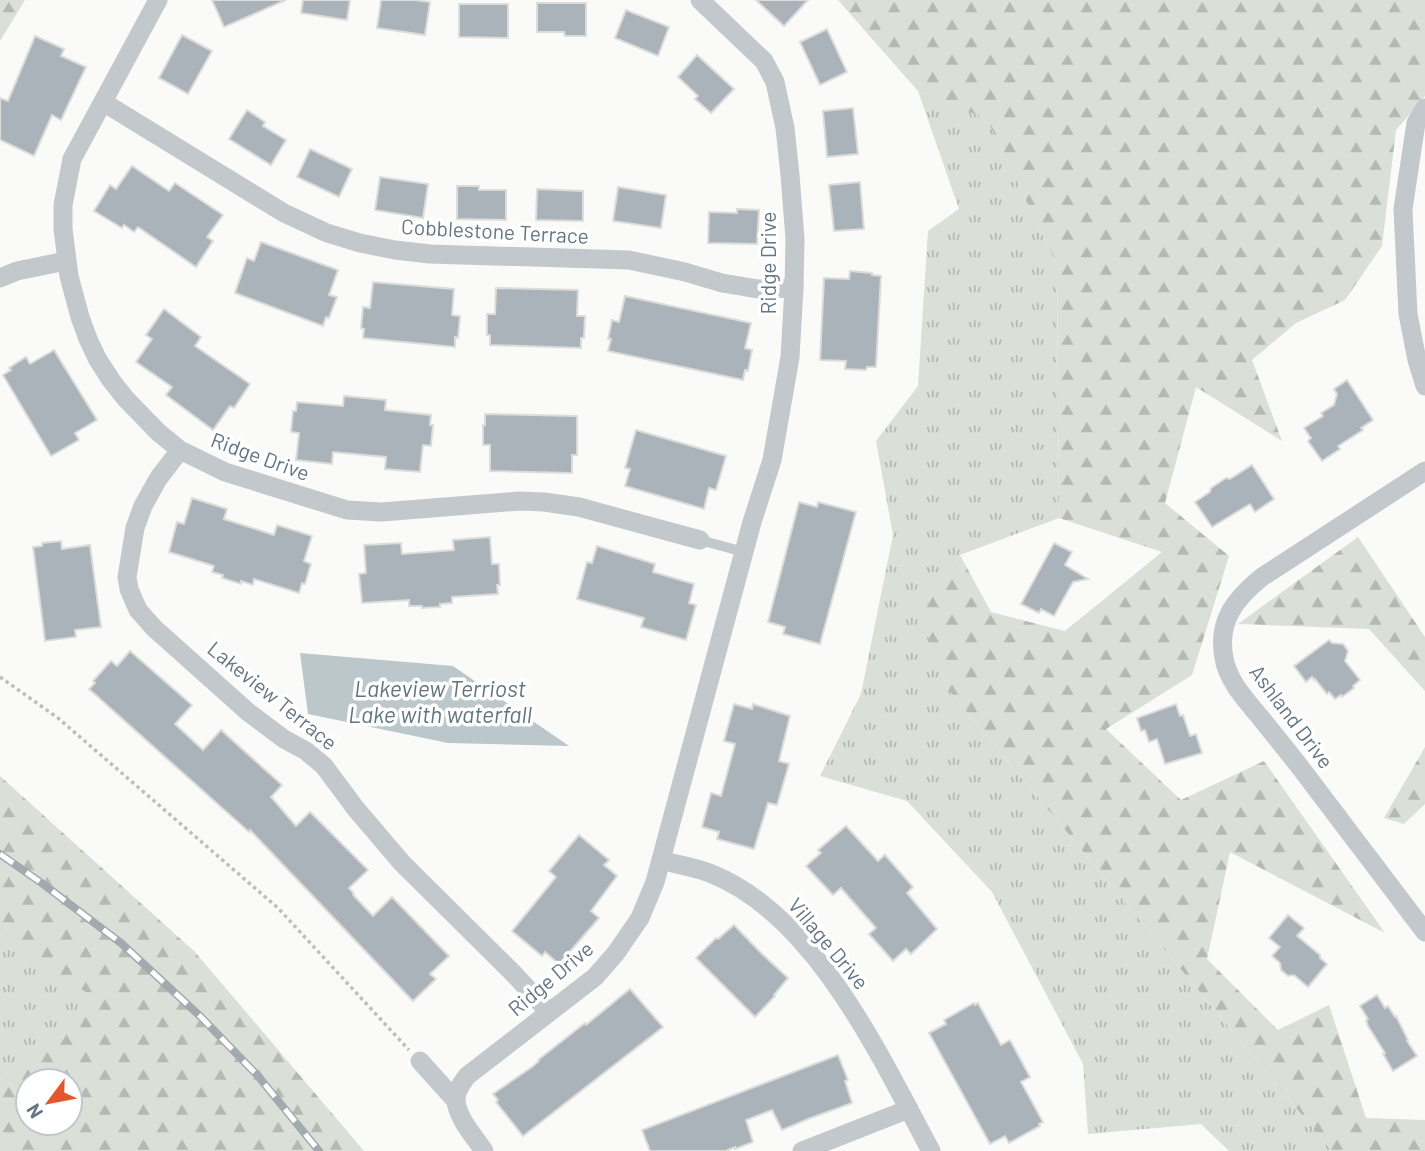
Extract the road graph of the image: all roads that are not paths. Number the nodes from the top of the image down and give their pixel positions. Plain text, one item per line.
1 (158, 0) edge
2 (700, 0) edge
3 (103, 102) junction
4 (1425, 108) edge
5 (66, 261) junction
6 (0, 278) edge
7 (794, 288) junction
8 (1425, 386) edge
9 (180, 450) junction
10 (1425, 471) edge
11 (700, 540) joint
12 (744, 552) junction
13 (661, 860) junction
14 (1425, 932) edge
15 (549, 1012) junction
16 (420, 1061) road end
17 (457, 1101) junction
18 (909, 1109) junction
19 (485, 1151) edge
20 (802, 1151) edge
21 (931, 1151) edge

1 - 3 street, Ridge Drive
2 - 7 street, Ridge Drive
3 - 5 street, Ridge Drive
3 - 7 street, Cobblestone Terrace
4 - 8 street
5 - 6 street
5 - 9 street, Ridge Drive
7 - 12 street, Ridge Drive
9 - 11 street, Ridge Drive
9 - 15 street, Lakeview Terrace
10 - 14 street, Ashland Drive
11 - 12 lane, Ridge Drive
12 - 13 street, Ridge Drive
13 - 15 street, Ridge Drive
13 - 18 street, Village Drive
15 - 17 street, Ridge Drive
16 - 17 street
17 - 19 street
18 - 20 street
18 - 21 street, Village Drive

